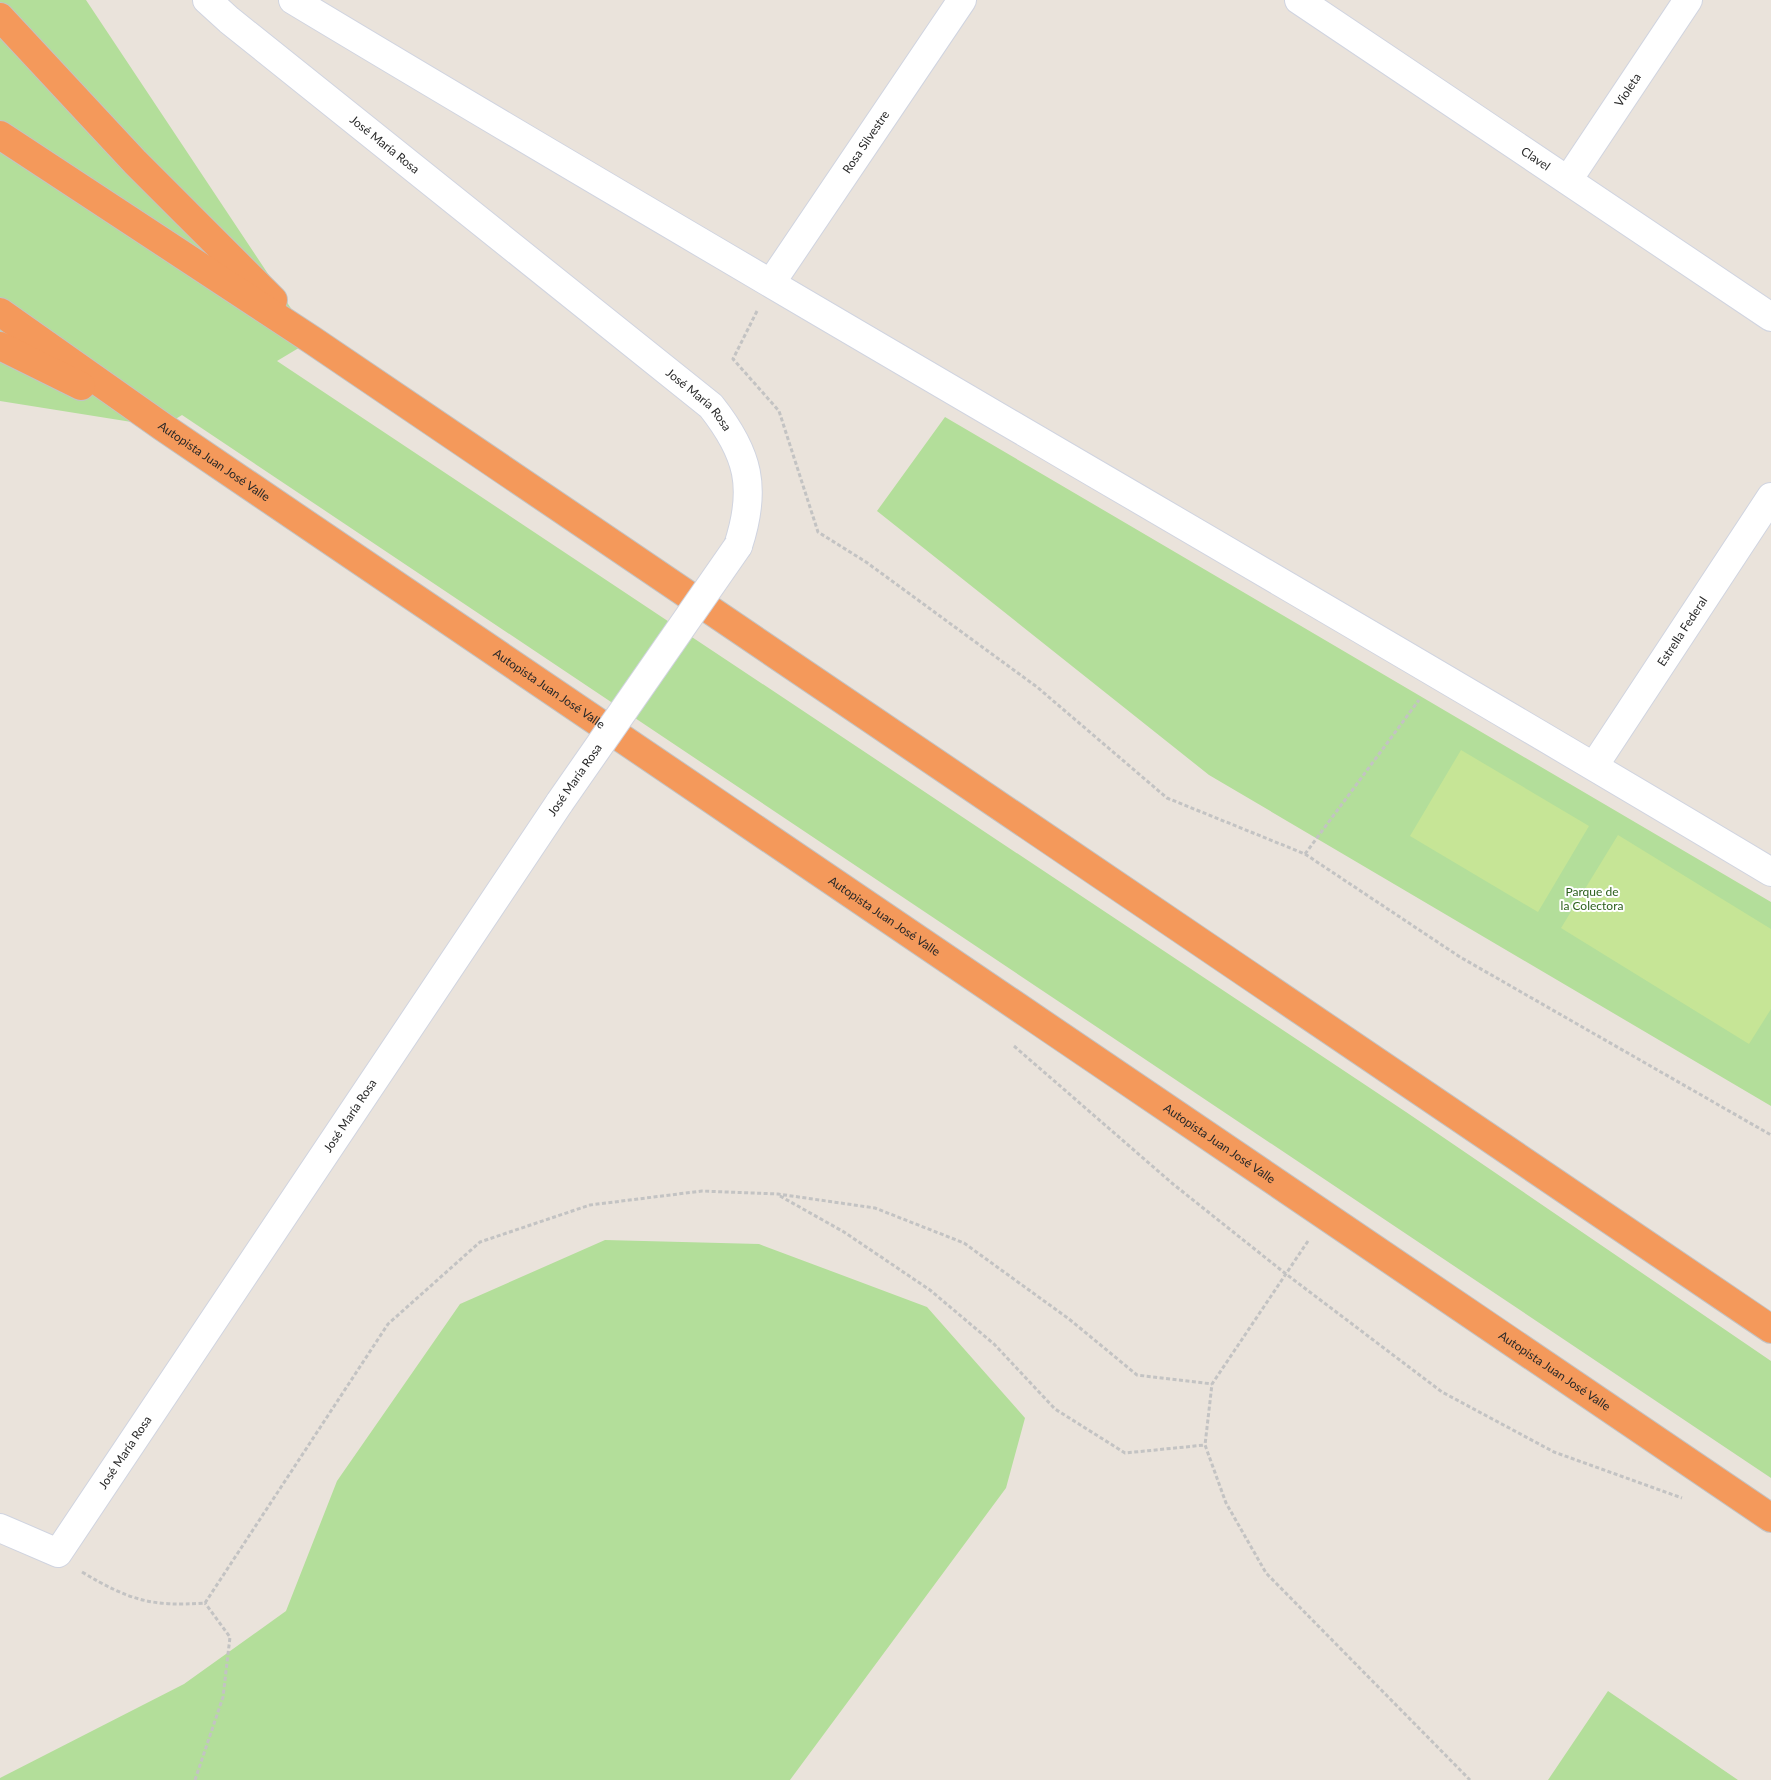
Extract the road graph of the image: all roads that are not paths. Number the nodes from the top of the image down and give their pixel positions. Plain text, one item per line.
1 (207, 0) edge
2 (293, 0) edge
3 (962, 0) edge
4 (1688, 0) edge
5 (1317, 5) edge
6 (0, 17) edge
7 (0, 135) edge
8 (1568, 180) junction
9 (771, 283) junction
10 (0, 312) edge
11 (1771, 317) edge
12 (312, 340) junction
13 (0, 346) edge
14 (163, 427) junction
15 (1771, 497) edge
16 (1594, 766) junction
17 (1771, 872) edge
18 (1771, 1328) edge
19 (1771, 1518) edge
20 (0, 1528) edge

1 - 20 street, José María Rosa, bridge
2 - 9 street
3 - 9 street, Rosa Silvestre
4 - 8 street, Violeta
5 - 8 street, Clavel
6 - 12 highway
7 - 12 highway
8 - 11 street, Clavel
9 - 16 street
10 - 14 highway, Autopista Juan José Valle
12 - 18 highway
13 - 14 highway
14 - 19 highway, Autopista Juan José Valle
15 - 16 street, Estrella Federal
16 - 17 street

